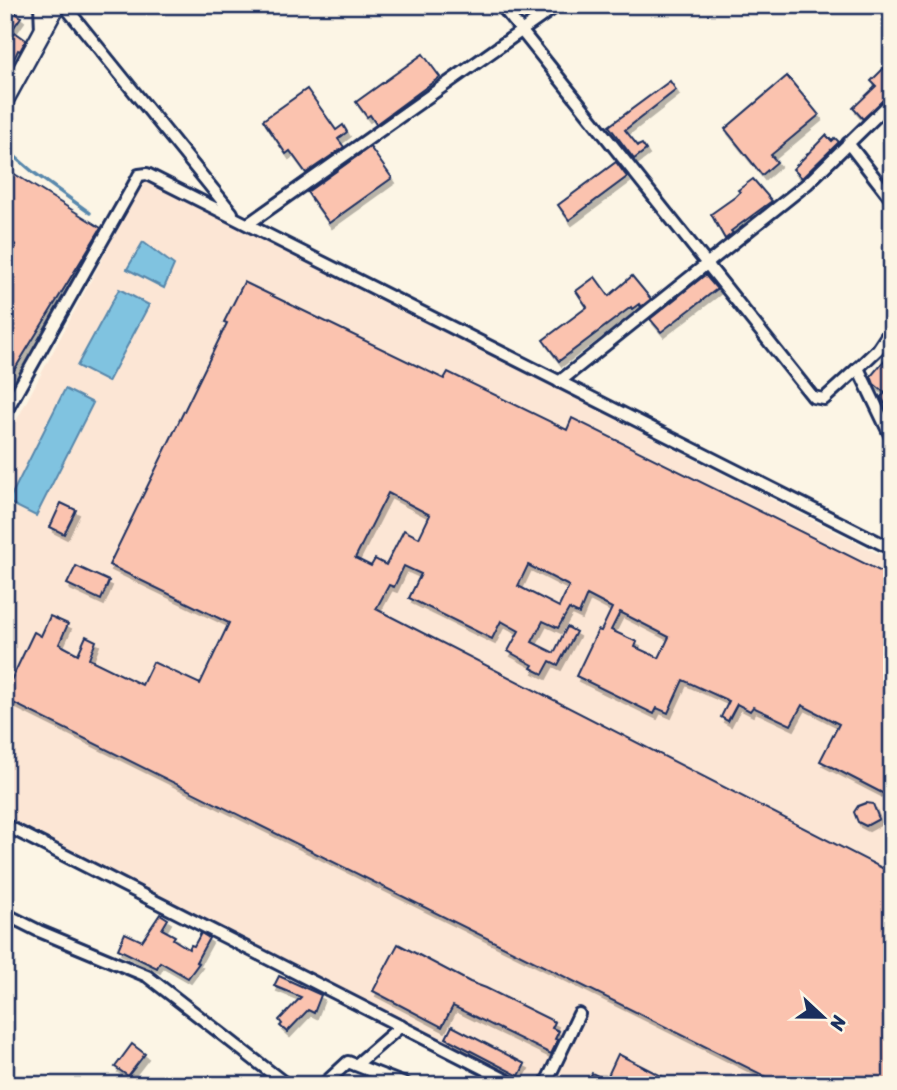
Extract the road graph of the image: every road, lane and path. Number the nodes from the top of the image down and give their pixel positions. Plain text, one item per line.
1 (40, 5) edge
2 (57, 5) edge
3 (64, 5) edge
4 (501, 5) edge
5 (558, 5) edge
6 (521, 32) junction
7 (42, 36) junction
8 (5, 100) edge
9 (892, 101) edge
10 (848, 143) junction
11 (892, 200) edge
12 (235, 217) junction
13 (248, 224) junction
14 (706, 262) junction
15 (892, 328) edge
16 (858, 368) junction
17 (559, 382) junction
18 (5, 413) edge
19 (892, 439) edge
20 (892, 549) edge
21 (5, 825) edge
22 (5, 914) edge
23 (579, 1014) dead end
24 (401, 1026) junction
25 (355, 1065) junction
26 (273, 1080) edge
27 (287, 1085) edge
28 (323, 1085) edge
29 (407, 1085) edge
30 (516, 1085) edge
31 (545, 1085) edge

1 - 7 street
2 - 7 street
3 - 12 street
4 - 6 street
5 - 6 street
6 - 13 street
6 - 14 street
7 - 8 street
9 - 10 street
10 - 11 street
10 - 14 street
12 - 13 street
12 - 18 street
13 - 17 street
14 - 16 street
14 - 17 street
15 - 16 street
16 - 19 street
17 - 20 street
21 - 24 street
22 - 26 street
23 - 31 street
24 - 25 street
24 - 30 street
25 - 28 street
25 - 29 street
26 - 27 street

